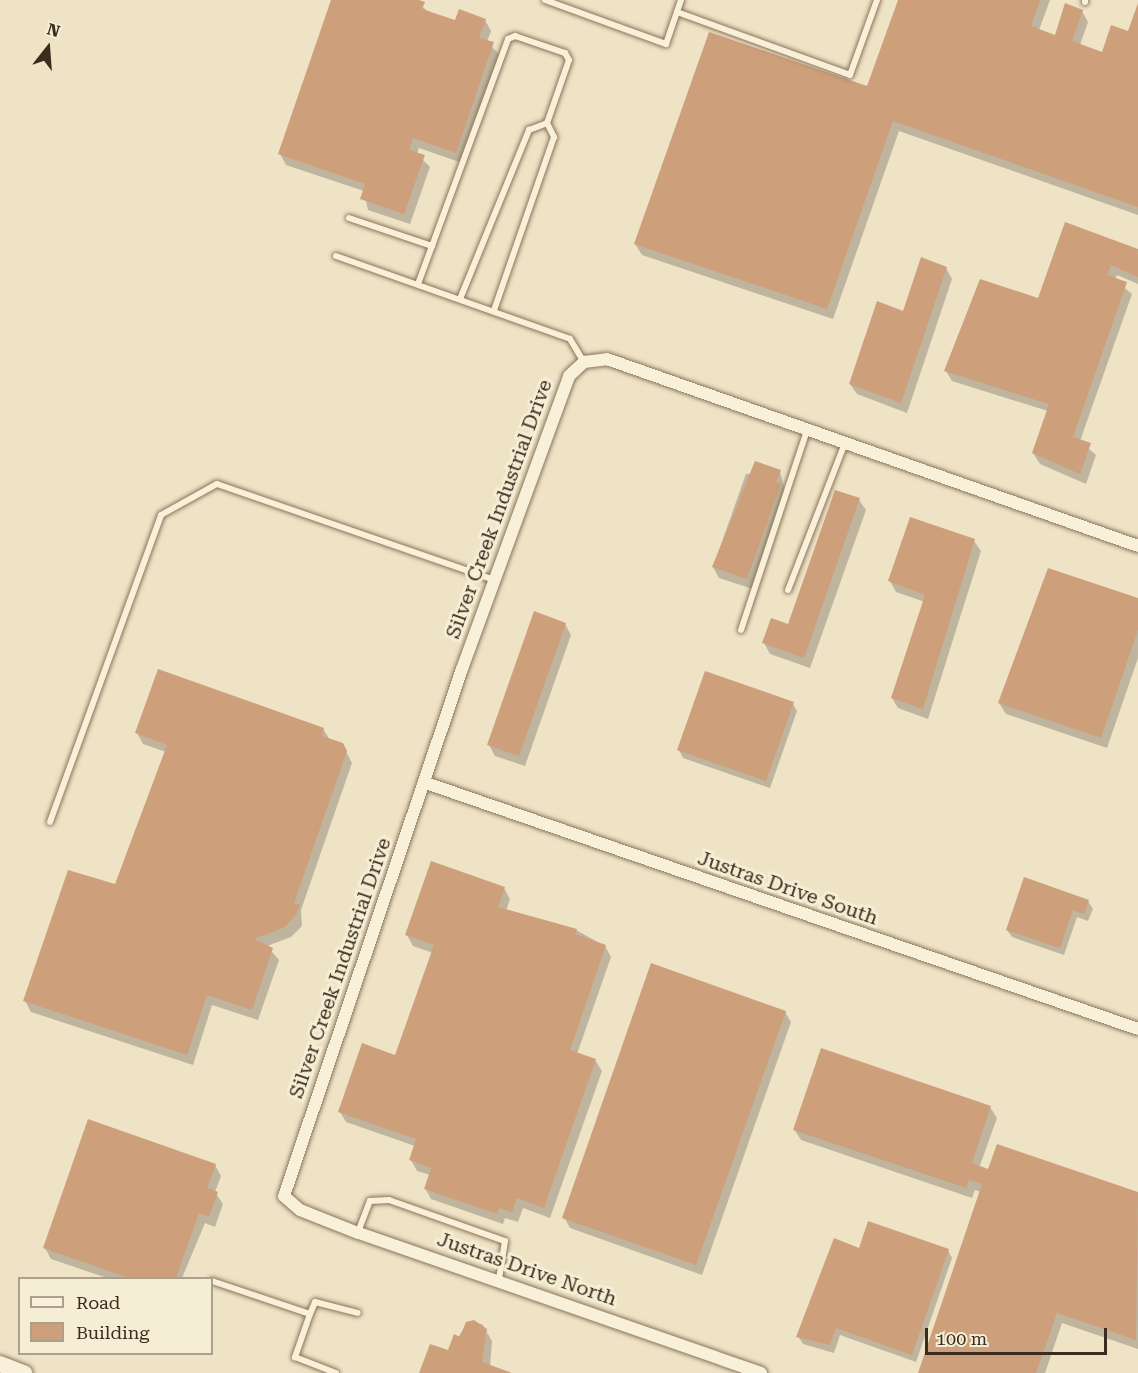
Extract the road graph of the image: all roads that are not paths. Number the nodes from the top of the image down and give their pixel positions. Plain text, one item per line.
1 (545, 0) edge
2 (681, 0) edge
3 (878, 0) edge
4 (677, 12) junction
5 (548, 123) junction
6 (349, 218) dead end
7 (432, 246) junction
8 (336, 256) dead end
9 (418, 284) junction
10 (460, 298) junction
11 (494, 310) junction
12 (584, 362) junction
13 (807, 430) junction
14 (845, 443) junction
15 (1138, 546) edge
16 (496, 580) junction
17 (788, 590) dead end
18 (741, 630) dead end
19 (426, 783) junction
20 (50, 822) dead end
21 (1138, 1029) edge
22 (284, 1196) joint
23 (358, 1233) junction
24 (499, 1280) junction
25 (213, 1281) edge
26 (358, 1313) dead end
27 (310, 1314) junction
28 (0, 1364) edge
29 (24, 1373) edge
30 (336, 1373) edge
31 (761, 1373) edge

1 - 4 lane
2 - 4 lane
3 - 4 lane
5 - 7 lane
5 - 10 lane
5 - 11 lane
6 - 7 lane
7 - 9 lane
8 - 9 lane
9 - 10 lane
10 - 11 lane
11 - 12 lane
12 - 13 street
12 - 16 street, Silver Creek Industrial Drive
13 - 14 street
13 - 18 lane
14 - 15 street
14 - 17 lane
16 - 19 street, Silver Creek Industrial Drive
16 - 20 lane
19 - 21 street, Justras Drive South
19 - 22 street, Silver Creek Industrial Drive
22 - 23 street, Justras Drive North
23 - 24 street, Justras Drive North
23 - 24 lane
24 - 31 street, Justras Drive North
25 - 27 lane
26 - 27 lane
27 - 30 lane
28 - 29 street

